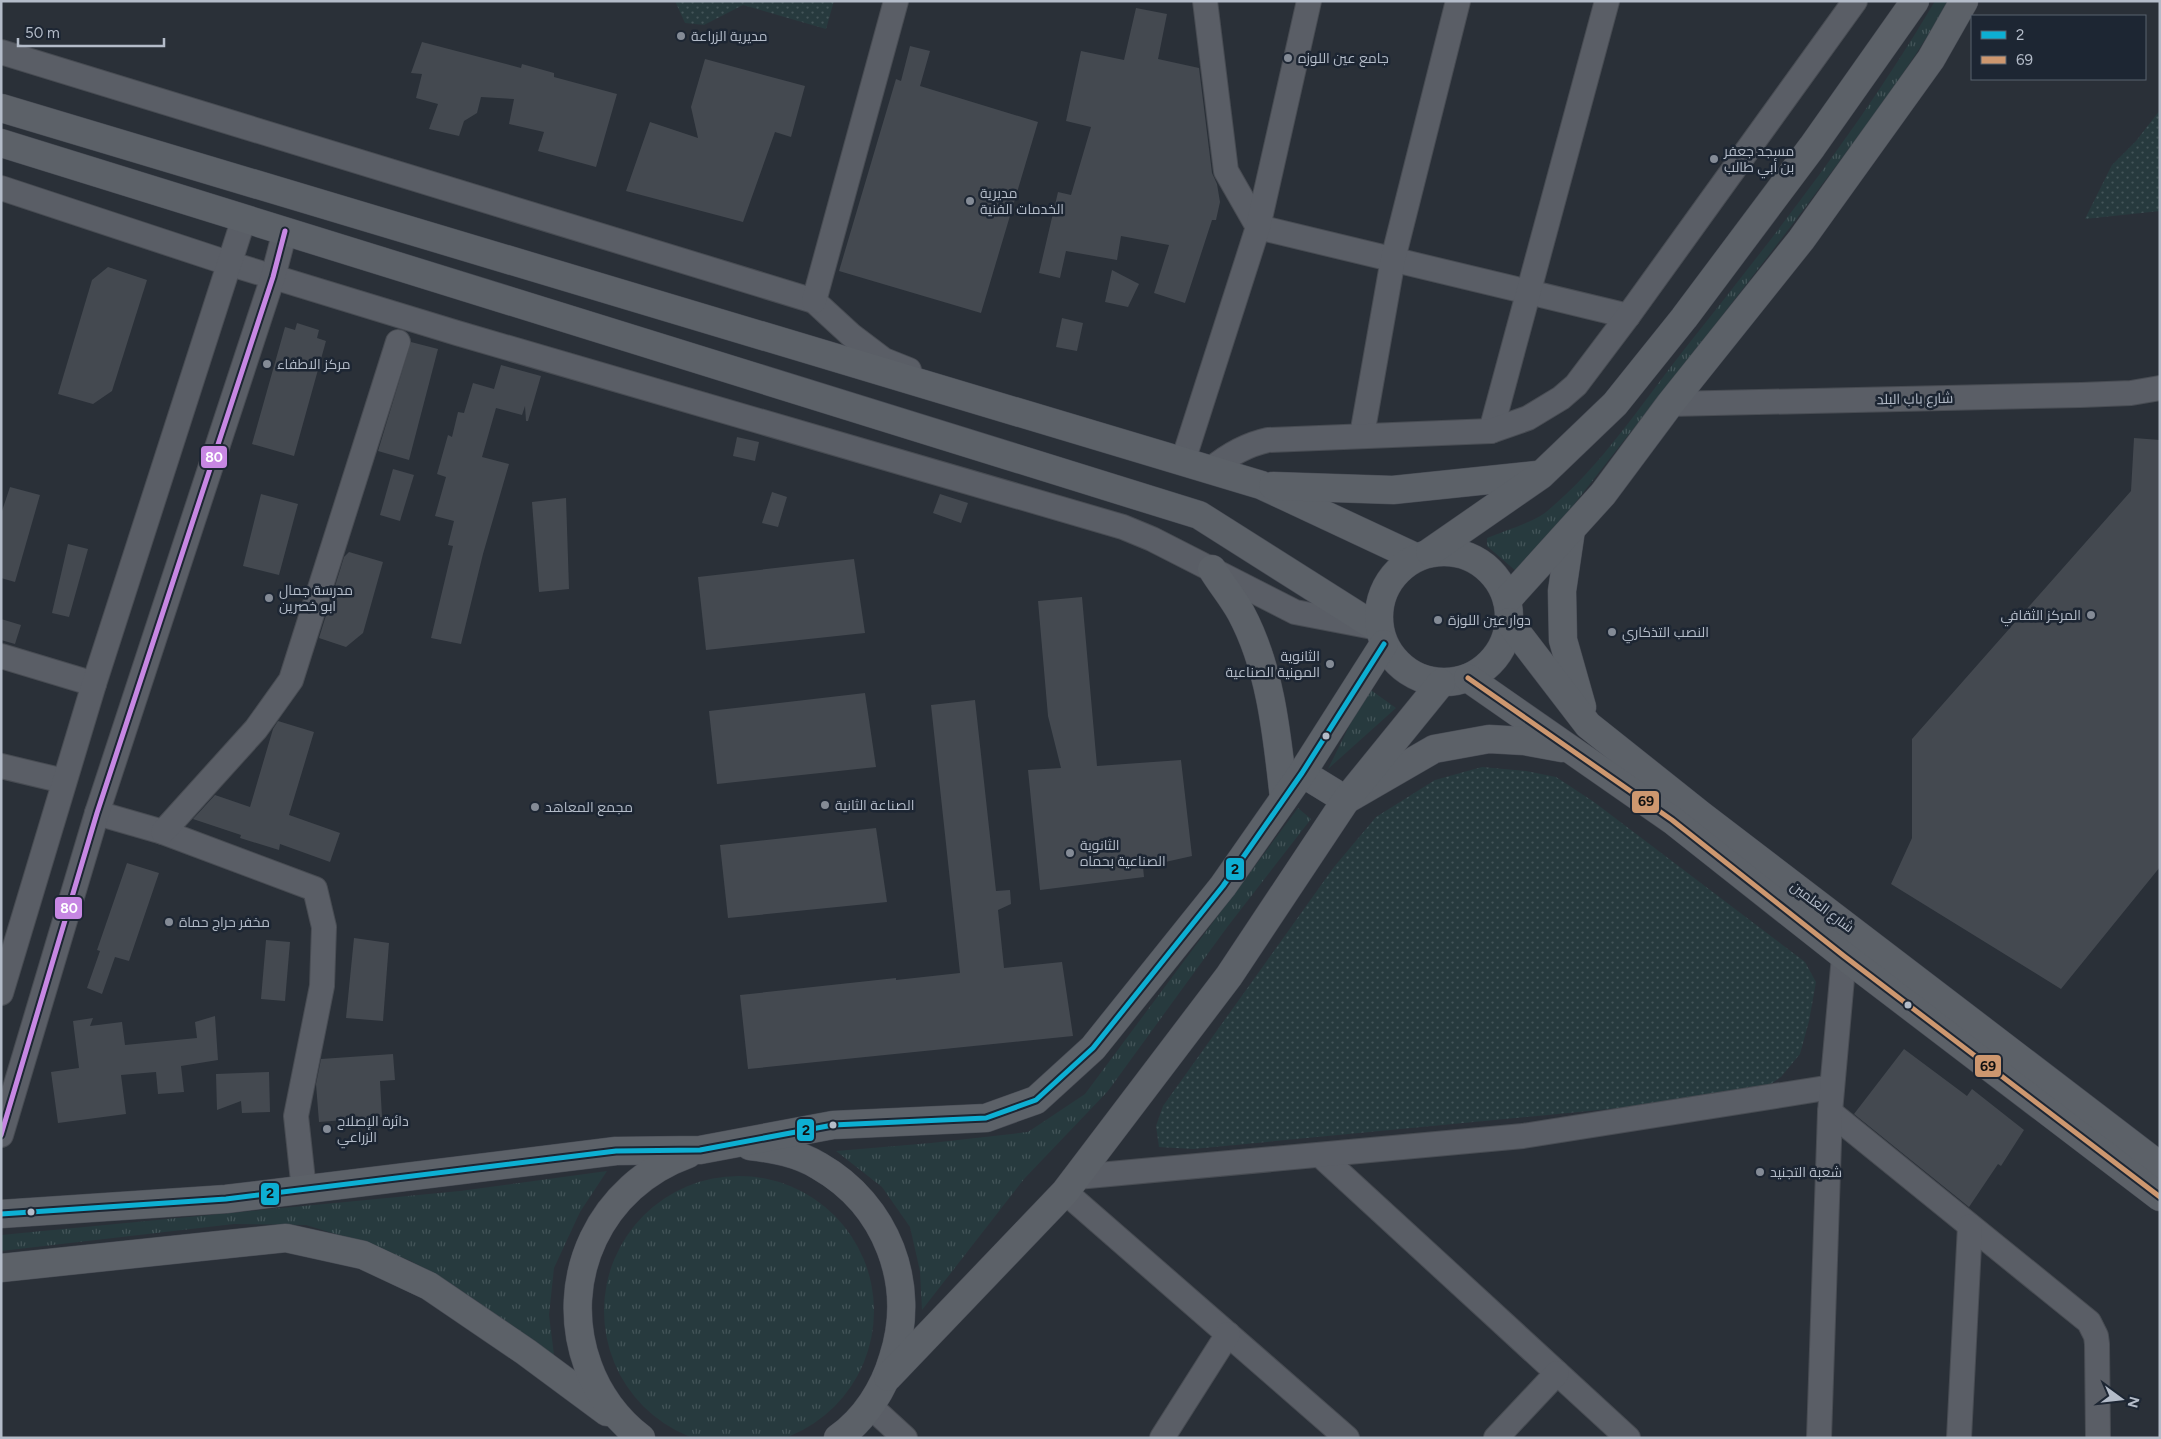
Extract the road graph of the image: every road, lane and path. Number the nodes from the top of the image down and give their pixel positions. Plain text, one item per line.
1 (896, 1) edge
2 (1205, 1) edge
3 (1309, 1) edge
4 (1458, 1) edge
5 (1607, 1) edge
6 (1855, 1) edge
7 (1915, 1) edge
8 (1964, 1) edge
9 (1, 52) edge
10 (1, 108) edge
11 (1, 143) edge
12 (1, 188) edge
13 (244, 218) junction
14 (1258, 227) junction
15 (286, 231) junction
16 (1393, 260) junction
17 (230, 264) junction
18 (273, 276) junction
19 (1528, 293) junction
20 (814, 301) junction
21 (1628, 316) junction
22 (398, 342) dead end
23 (2160, 388) edge
24 (989, 404) junction
25 (1670, 404) junction
26 (1491, 431) junction
27 (1362, 435) junction
28 (1183, 461) junction
29 (1210, 470) junction
30 (1541, 475) junction
31 (1262, 485) junction
32 (1571, 530) junction
33 (1422, 555) junction
34 (1212, 569) junction
35 (1508, 611) junction
36 (1381, 636) junction
37 (1, 656) edge
38 (1468, 678) junction
39 (1440, 682) junction
40 (94, 684) junction
41 (1588, 725) junction
42 (1574, 751) junction
43 (1, 766) edge
44 (1302, 772) junction
45 (64, 781) junction
46 (1284, 798) junction
47 (1346, 800) junction
48 (97, 813) junction
49 (163, 832) junction
50 (1844, 956) junction
51 (1, 993) edge
52 (1832, 1087) junction
53 (1830, 1112) junction
54 (1, 1134) edge
55 (700, 1150) junction
56 (1320, 1155) junction
57 (2160, 1166) edge
58 (1071, 1184) junction
59 (304, 1190) junction
60 (2160, 1197) edge
61 (1, 1214) edge
62 (1970, 1226) junction
63 (1, 1268) edge
64 (1228, 1334) junction
65 (1557, 1373) junction
66 (888, 1377) junction
67 (870, 1406) junction
68 (636, 1434) edge
69 (844, 1436) edge
70 (905, 1438) edge
71 (1162, 1438) edge
72 (1347, 1438) edge
73 (1496, 1438) edge
74 (1628, 1438) edge
75 (1819, 1438) edge
76 (1959, 1438) edge
77 (2098, 1438) edge

1 - 20 street
2 - 14 street
3 - 14 street
4 - 16 street
5 - 19 street
6 - 21 street
7 - 30 main road
8 - 25 main road
9 - 20 street
10 - 24 main road
11 - 13 main road
12 - 17 street
13 - 15 main road
13 - 17 street
14 - 16 street
14 - 28 street
15 - 18 street
15 - 36 main road
16 - 19 street
16 - 27 street
17 - 18 street
17 - 40 street
18 - 34 street
18 - 48 street
19 - 21 street
19 - 26 street
20 - 24 street
21 - 26 street
22 - 49 street
23 - 25 street, شارع باب البلد
24 - 28 main road
25 - 32 main road
26 - 27 street
27 - 29 street
28 - 29 main road
29 - 31 main road
30 - 31 main road
30 - 33 main road
31 - 33 main road
32 - 35 main road
32 - 41 main road
33 - 35 main road
33 - 36 main road
34 - 36 street
34 - 46 main road
35 - 38 main road
35 - 41 main road, شارع العلمين
36 - 39 main road
36 - 44 main road
37 - 40 street
38 - 39 main road
38 - 42 main road, شارع العلمين
39 - 47 main road
40 - 45 street
41 - 57 main road, شارع العلمين
42 - 47 main road
42 - 50 main road, شارع العلمين
43 - 45 street
44 - 46 main road
44 - 47 main road
45 - 51 street
46 - 55 main road
47 - 58 main road
48 - 49 street
48 - 54 street
49 - 59 street
50 - 52 street
50 - 60 main road, شارع العلمين
52 - 53 street
52 - 56 street
53 - 62 street
53 - 75 street
55 - 59 main road
55 - 66 main road
55 - 68 main road
56 - 58 street
56 - 65 street
58 - 64 street
58 - 66 main road
59 - 61 main road
62 - 76 street
62 - 77 street
63 - 68 main road
64 - 71 street
64 - 72 street
65 - 73 street
65 - 74 street
66 - 67 main road
67 - 69 main road
67 - 70 street

